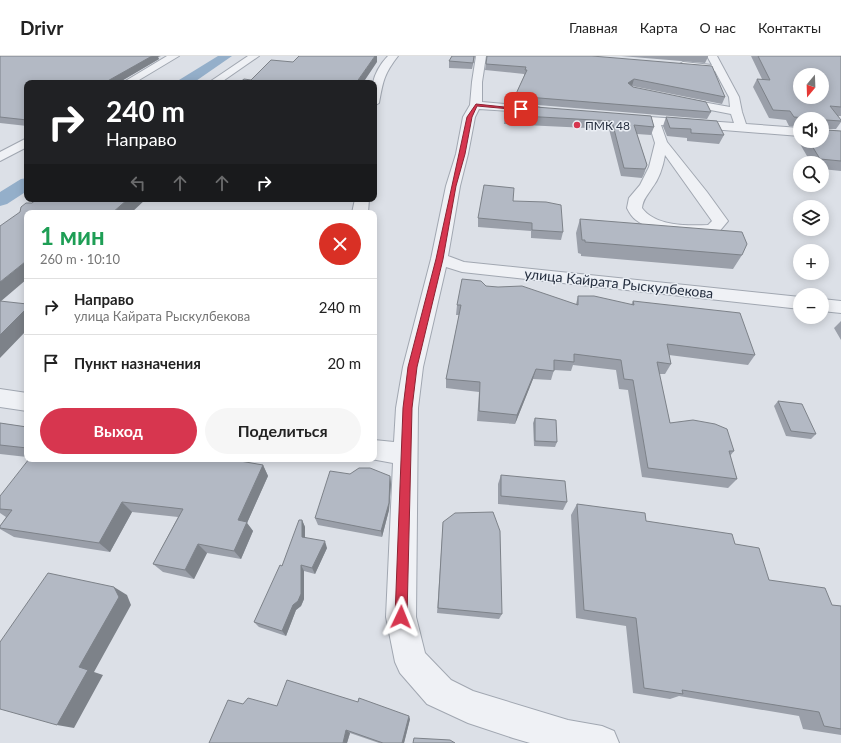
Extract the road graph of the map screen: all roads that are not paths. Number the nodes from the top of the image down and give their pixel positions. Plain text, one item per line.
1 (174, 56) edge
2 (254, 56) edge
3 (393, 56) edge
4 (481, 56) edge
5 (712, 56) edge
6 (675, 64) edge
7 (719, 68) junction
8 (132, 80) edge
9 (218, 80) edge
10 (377, 87) edge
11 (670, 99) edge
12 (476, 105) junction
13 (546, 111) edge
14 (736, 112) junction
15 (608, 116) edge
16 (654, 120) junction
17 (741, 128) junction
18 (793, 132) edge
19 (661, 143) junction
20 (24, 144) edge
21 (0, 157) edge
22 (439, 259) junction
23 (793, 302) edge
24 (829, 306) edge
25 (841, 307) edge
26 (0, 398) edge
27 (24, 402) edge
28 (377, 450) edge
29 (406, 454) junction
30 (602, 743) edge

1 - 8 street
2 - 9 street
3 - 10 street
4 - 12 street
5 - 7 street
6 - 7 street
7 - 14 street
11 - 14 street
12 - 13 street
12 - 22 street
14 - 17 street
15 - 16 street
16 - 17 street
16 - 19 street
17 - 18 street
19 - 19 street
20 - 21 street
22 - 23 street, улица Кайрата Рыскулбекова
22 - 29 street
24 - 25 street
26 - 27 street
28 - 29 street
29 - 30 street

